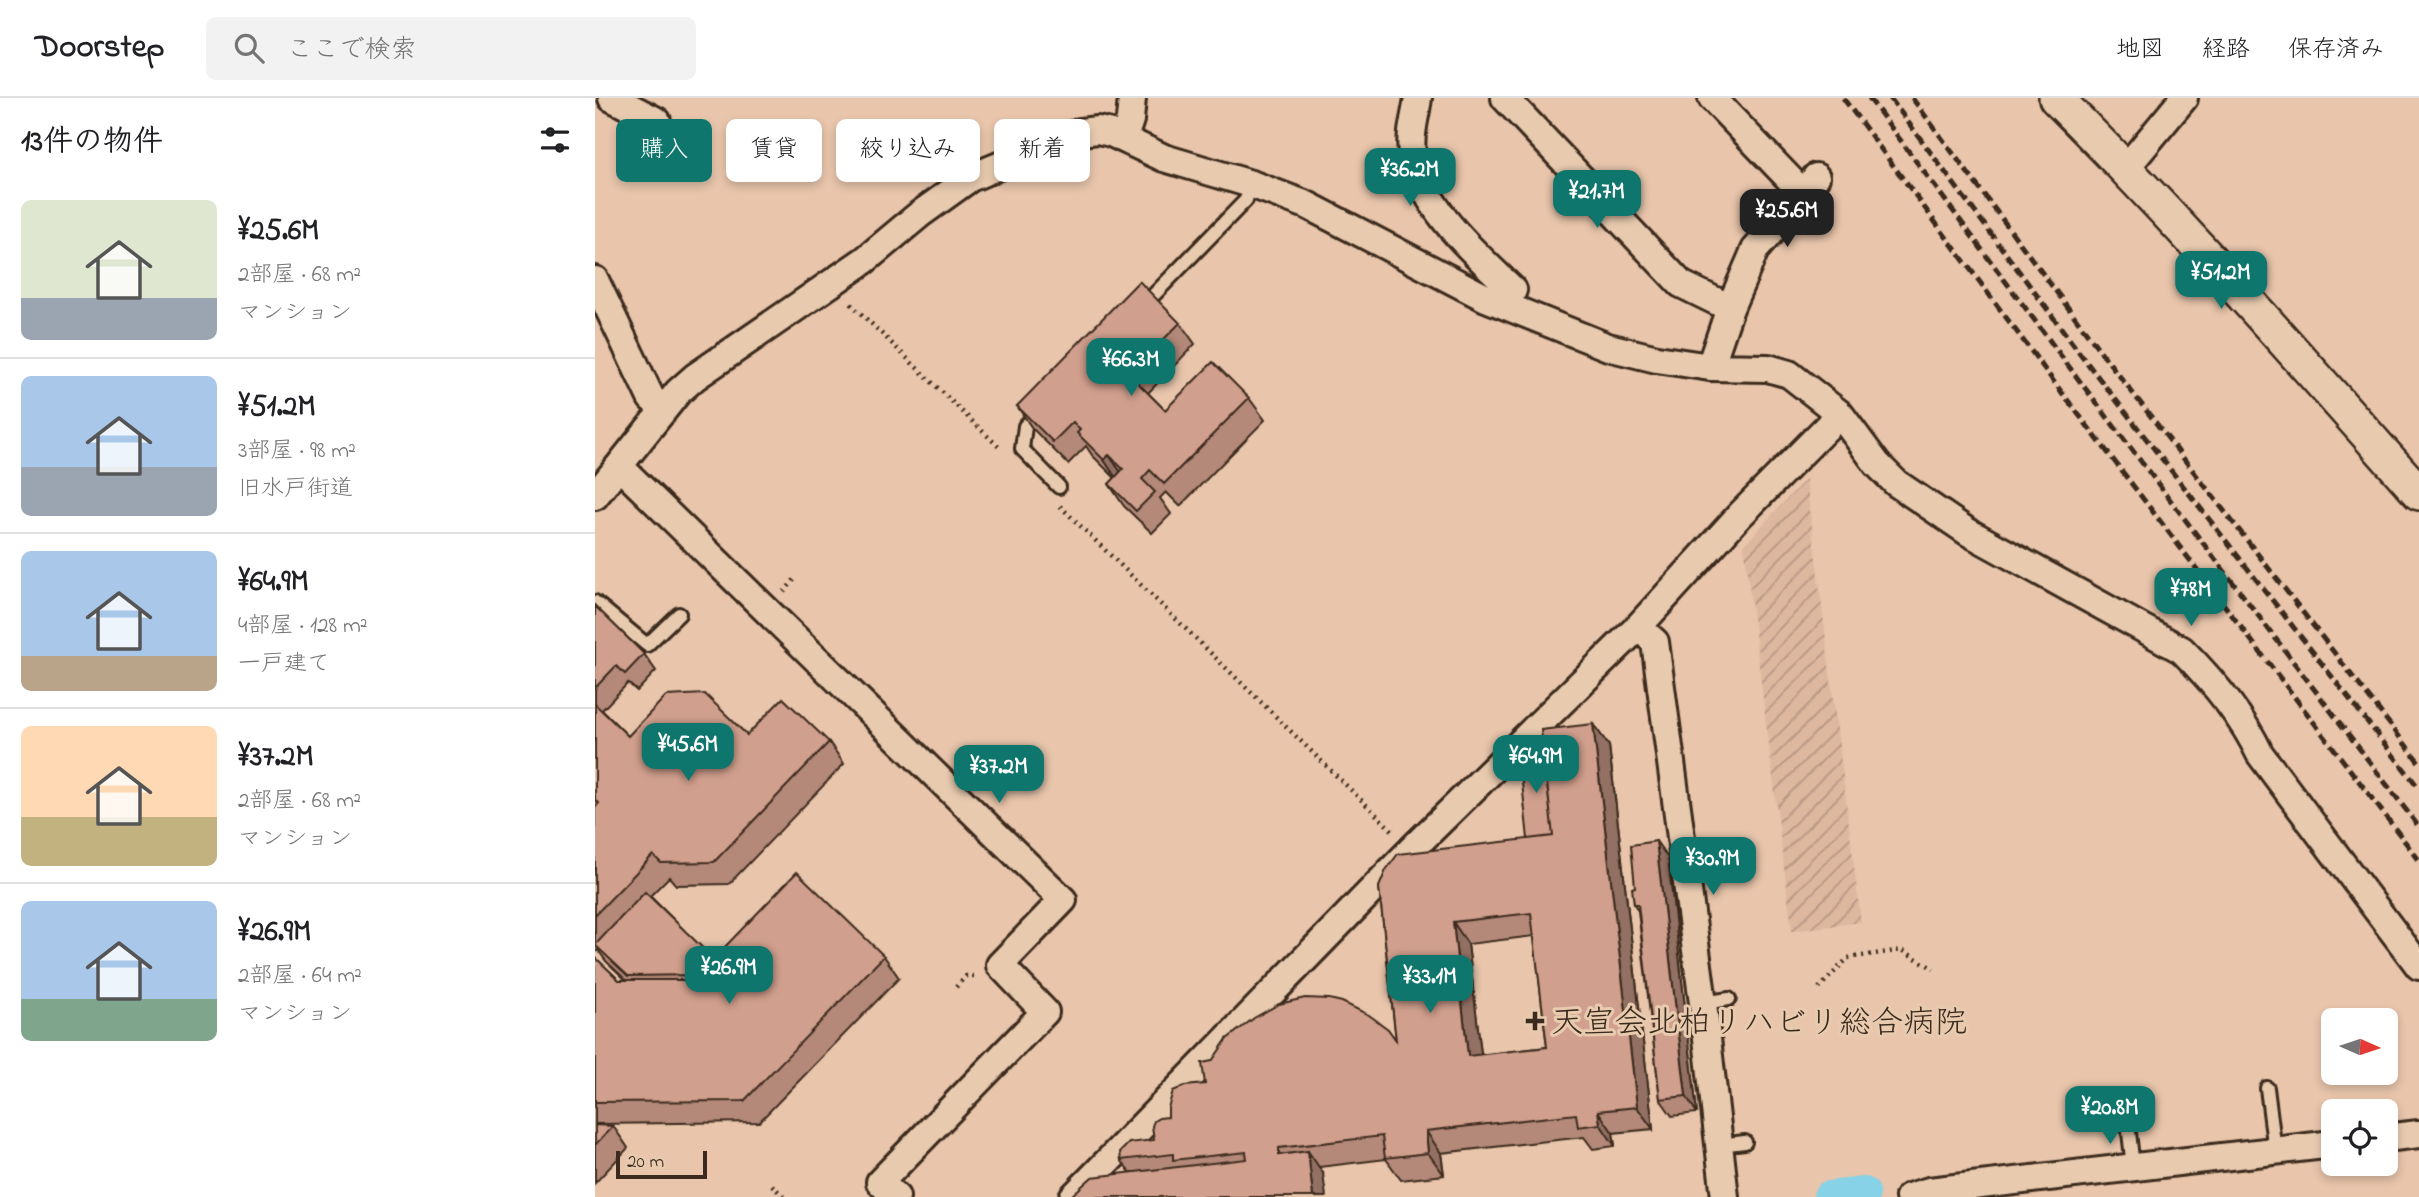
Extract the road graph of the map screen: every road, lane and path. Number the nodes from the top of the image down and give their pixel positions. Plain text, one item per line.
1 (612, 98) edge
2 (1132, 98) edge
3 (1418, 98) edge
4 (1505, 98) edge
5 (1712, 98) edge
6 (2056, 98) edge
7 (2184, 98) edge
8 (653, 119) edge
9 (1124, 138) junction
10 (2126, 168) junction
11 (1251, 184) junction
12 (595, 280) edge
13 (831, 284) junction
14 (1506, 306) junction
15 (1730, 307) junction
16 (1131, 318) edge
17 (1710, 367) junction
18 (1044, 406) edge
19 (664, 409) junction
20 (1840, 414) junction
21 (1003, 452) dead end
22 (619, 466) junction
23 (1059, 487) dead end
24 (2419, 493) edge
25 (595, 496) edge
26 (1058, 505) dead end
27 (794, 580) dead end
28 (790, 586) dead end
29 (595, 602) edge
30 (678, 614) dead end
31 (1638, 627) junction
32 (1412, 849) junction
33 (2419, 966) edge
34 (1934, 970) dead end
35 (966, 976) dead end
36 (956, 987) dead end
37 (1819, 988) dead end
38 (2267, 1088) dead end
39 (2126, 1106) dead end
40 (2419, 1133) edge
41 (2398, 1136) edge
42 (1745, 1142) dead end
43 (1719, 1145) junction
44 (2321, 1145) edge
45 (2275, 1150) junction
46 (2133, 1167) junction
47 (772, 1185) dead end
48 (785, 1197) edge
49 (896, 1197) edge
50 (1073, 1197) edge
51 (1725, 1197) edge
52 (1909, 1197) edge

1 - 8 street
2 - 9 street
3 - 14 street
4 - 15 street
5 - 15 street
6 - 10 street
7 - 10 street
9 - 11 street
9 - 13 street
10 - 24 street
11 - 14 street
11 - 16 lane
12 - 19 street
13 - 19 street
13 - 21 path
14 - 17 street
15 - 17 street
17 - 20 street
18 - 23 lane
19 - 22 street
20 - 31 street
20 - 33 street
22 - 25 street
22 - 49 street
26 - 32 path
27 - 28 path
29 - 30 lane
31 - 32 street
31 - 43 street
32 - 50 street
34 - 37 path
35 - 36 path
38 - 45 lane
39 - 46 lane
40 - 41 street
42 - 43 lane
43 - 51 street
44 - 45 street
45 - 46 street
46 - 52 street
47 - 48 path

